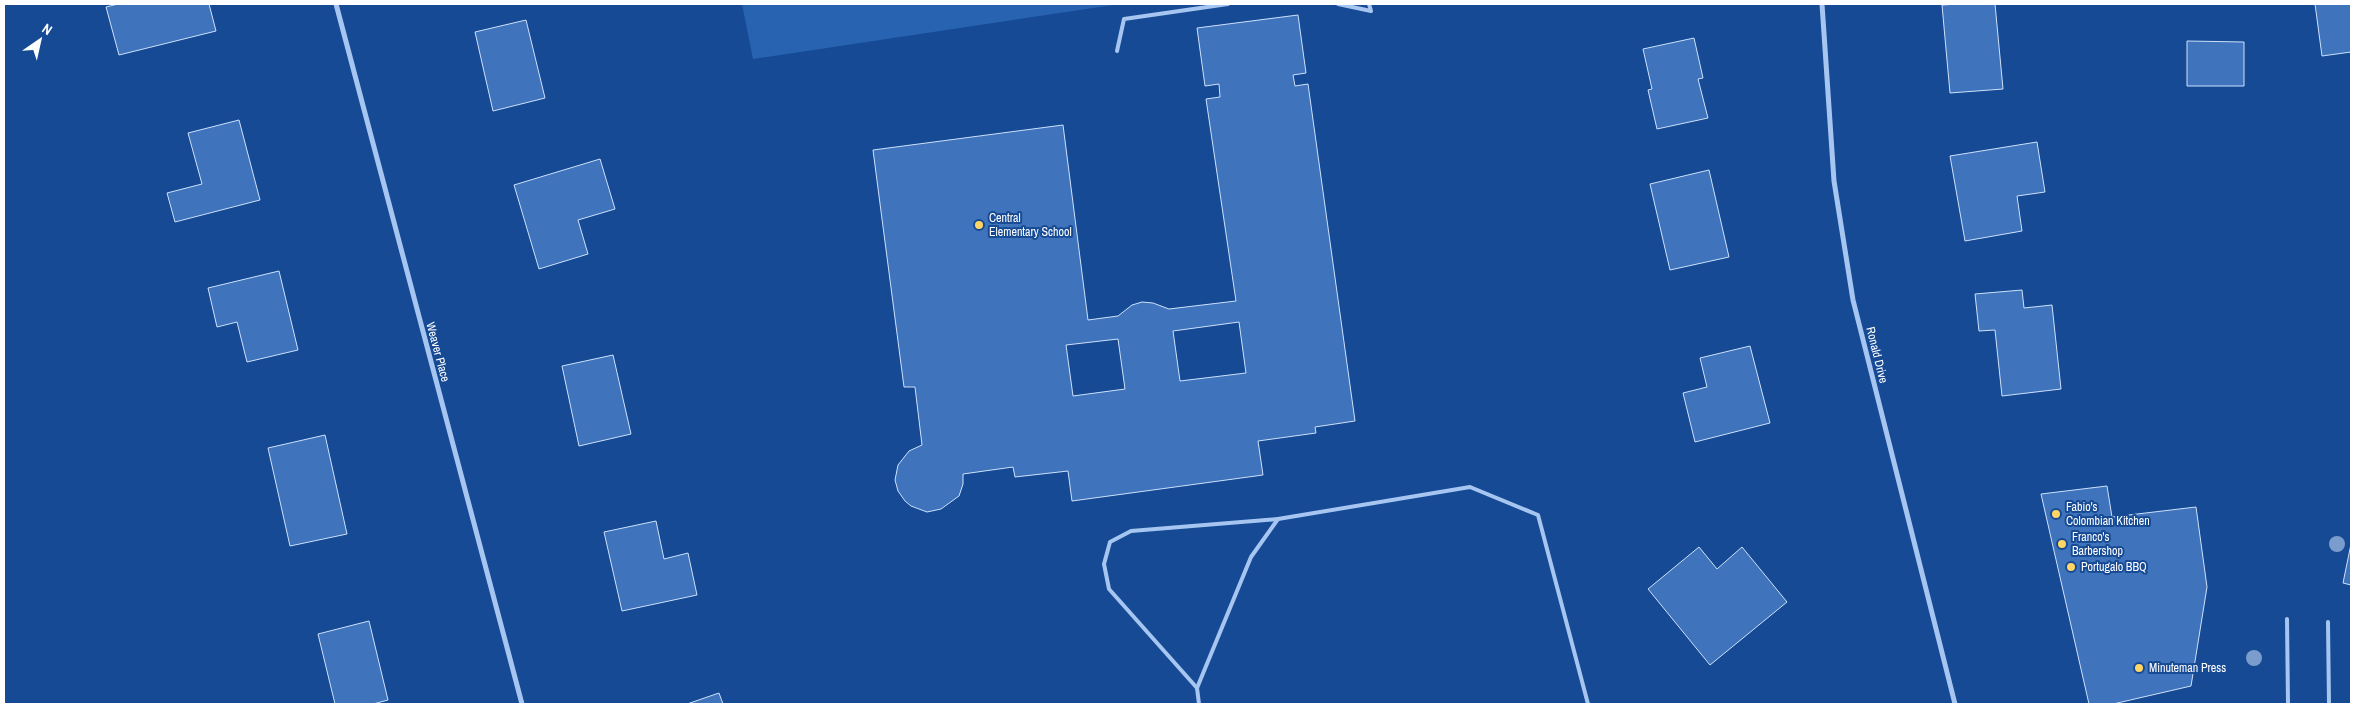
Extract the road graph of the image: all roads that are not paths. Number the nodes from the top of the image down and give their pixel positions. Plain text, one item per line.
1 (336, 4) edge
2 (1228, 4) edge
3 (1338, 4) edge
4 (1369, 4) edge
5 (1822, 4) edge
6 (1118, 51) dead end
7 (1278, 519) junction
8 (2287, 619) dead end
9 (2328, 622) dead end
10 (1197, 688) junction
11 (522, 704) edge
12 (1199, 704) edge
13 (1588, 704) edge
14 (1955, 704) edge
15 (2288, 704) edge
16 (2329, 704) edge

1 - 11 street, Weaver Place
2 - 6 lane
3 - 4 lane
5 - 14 street, Ronald Drive
7 - 10 lane
7 - 10 lane
7 - 13 lane
8 - 15 lane
9 - 16 lane
10 - 12 lane

